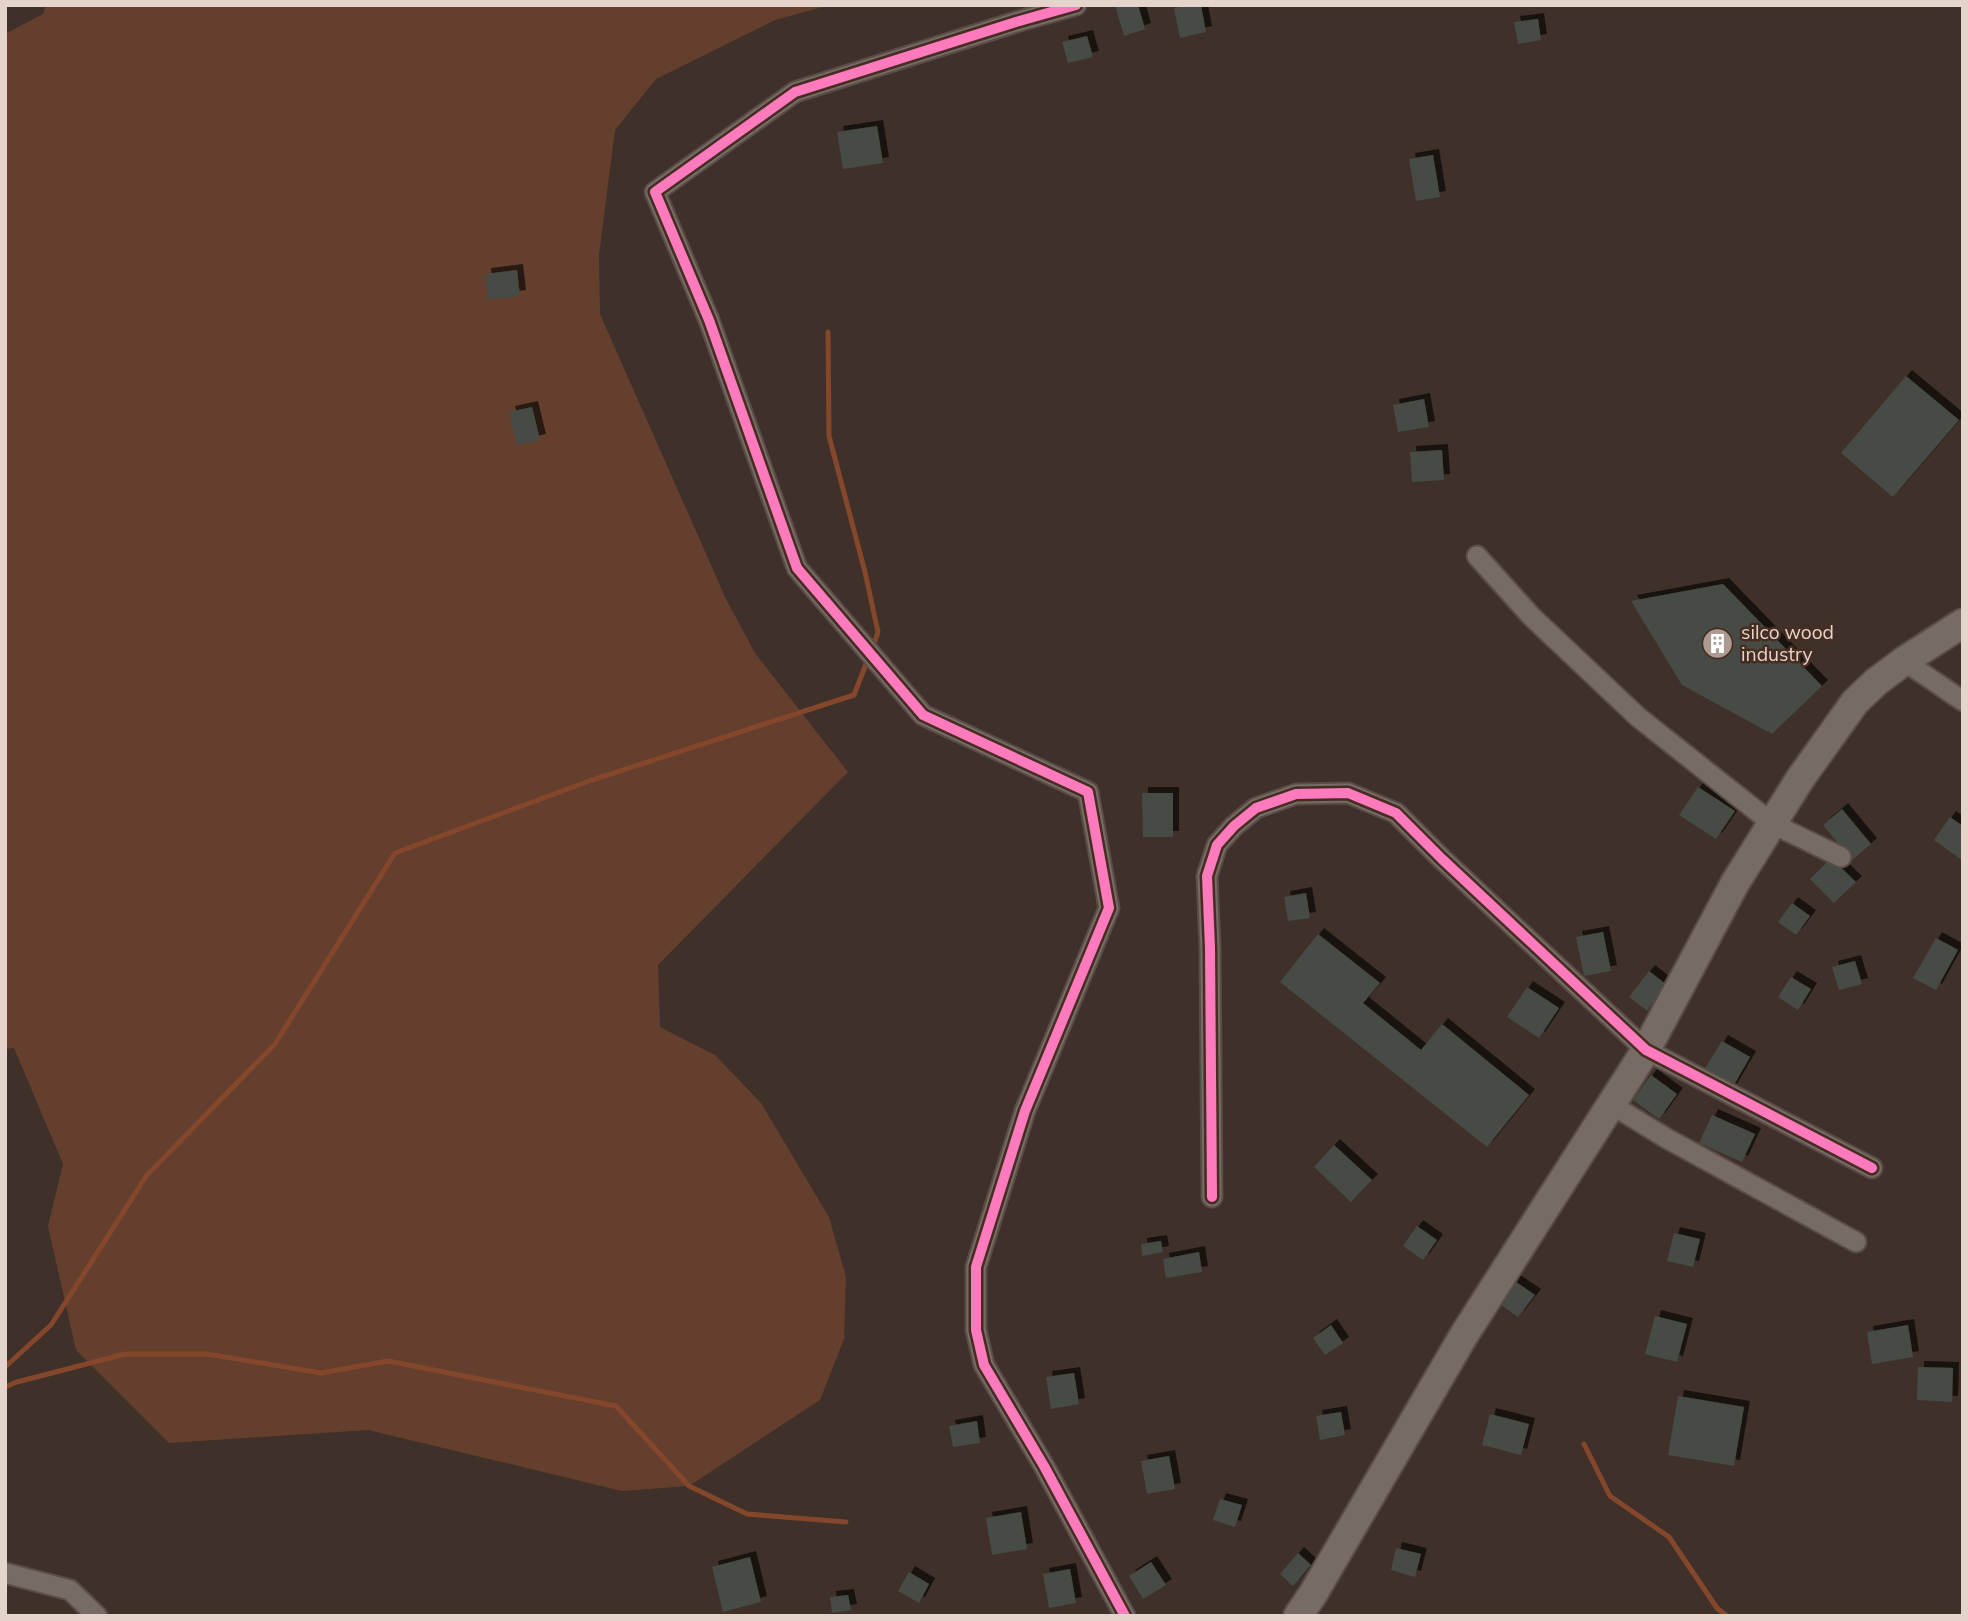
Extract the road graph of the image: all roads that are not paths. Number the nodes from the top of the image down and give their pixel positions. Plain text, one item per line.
1 (1076, 5) edge
2 (1477, 556) dead end
3 (1963, 622) edge
4 (1904, 661) junction
5 (1963, 701) edge
6 (1773, 824) junction
7 (1841, 857) dead end
8 (1646, 1050) junction
9 (1612, 1105) junction
10 (1872, 1168) dead end
11 (1212, 1197) dead end
12 (1856, 1242) dead end
13 (5, 1573) edge
14 (97, 1616) edge
15 (1125, 1616) edge
16 (1298, 1616) edge

1 - 15 street
2 - 6 street
3 - 4 main road
4 - 5 street
4 - 6 main road
6 - 7 street
6 - 8 main road
8 - 9 main road
8 - 10 street
8 - 11 street
9 - 12 street
9 - 16 main road
13 - 14 street

